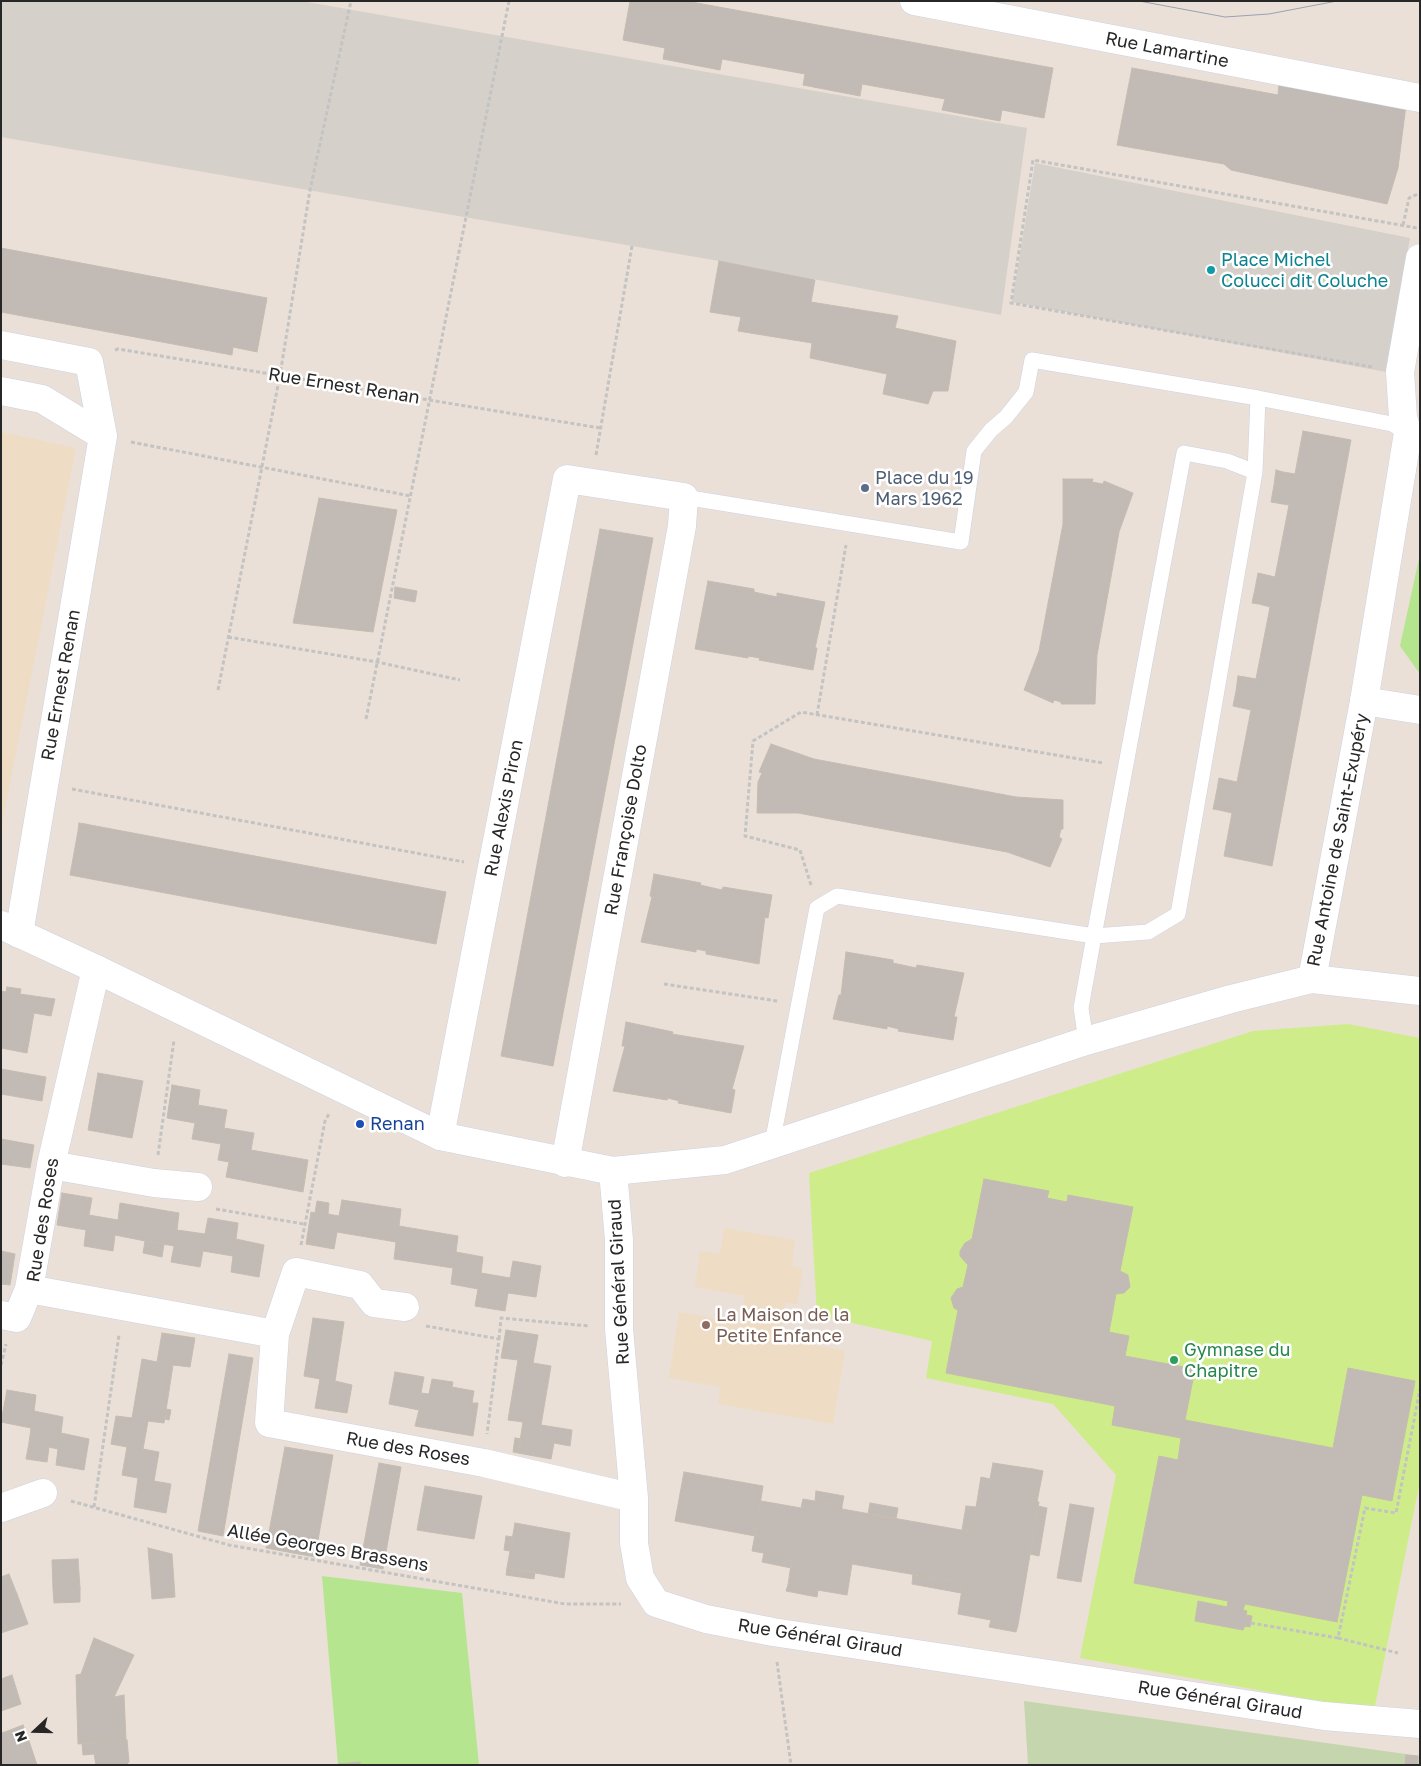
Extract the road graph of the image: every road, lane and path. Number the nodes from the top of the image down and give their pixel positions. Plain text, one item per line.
1 (351, 1) edge
2 (509, 1) edge
3 (914, 1) edge
4 (1420, 98) edge
5 (1420, 193) edge
6 (1403, 225) junction
7 (1420, 228) edge
8 (632, 246) dead end
9 (1420, 258) edge
10 (1, 345) edge
11 (89, 362) junction
12 (1400, 372) junction
13 (280, 375) junction
14 (1, 391) edge
15 (1258, 398) junction
16 (429, 400) junction
17 (600, 428) junction
18 (1414, 428) edge
19 (103, 436) junction
20 (262, 468) junction
21 (1255, 472) junction
22 (579, 481) junction
23 (410, 496) junction
24 (684, 497) junction
25 (850, 524) junction
26 (228, 637) junction
27 (377, 662) junction
28 (460, 680) dead end
29 (218, 690) dead end
30 (1364, 701) junction
31 (1420, 710) edge
32 (817, 715) junction
33 (366, 719) dead end
34 (1126, 766) junction
35 (44, 784) junction
36 (492, 868) junction
37 (818, 908) junction
38 (10, 929) edge
39 (1094, 936) junction
40 (96, 968) junction
41 (1312, 979) junction
42 (664, 984) dead end
43 (1420, 991) edge
44 (799, 1004) junction
45 (178, 1008) junction
46 (1086, 1041) junction
47 (344, 1088) junction
48 (440, 1136) junction
49 (772, 1144) junction
50 (565, 1163) junction
51 (51, 1165) junction
52 (613, 1171) junction
53 (154, 1183) junction
54 (198, 1187) joint
55 (304, 1224) junction
56 (296, 1272) junction
57 (29, 1289) junction
58 (405, 1307) joint
59 (123, 1308) junction
60 (1, 1315) edge
61 (620, 1329) junction
62 (275, 1334) junction
63 (498, 1340) junction
64 (1420, 1389) edge
65 (484, 1462) junction
66 (43, 1493) joint
67 (634, 1498) junction
68 (94, 1507) junction
69 (1, 1508) edge
70 (656, 1603) junction
71 (1251, 1623) dead end
72 (773, 1632) junction
73 (1338, 1638) junction
74 (1398, 1653) dead end
75 (1420, 1724) edge
76 (790, 1765) edge

1 - 13 path
2 - 16 path
3 - 4 street, Rue Lamartine
5 - 6 path
6 - 7 path
6 - 12 path
8 - 17 path
9 - 12 street, Rue Antoine de Saint-Exupéry
10 - 11 street
11 - 13 path, Rue Ernest Renan
11 - 19 street, Rue Ernest Renan
12 - 18 street, Rue Antoine de Saint-Exupéry
13 - 16 path, Rue Ernest Renan
13 - 20 path
14 - 19 street
15 - 18 lane
15 - 21 lane
15 - 25 lane
16 - 17 path, Rue Ernest Renan
16 - 23 path
17 - 22 path
18 - 30 street, Rue Antoine de Saint-Exupéry
19 - 20 path
19 - 35 street, Rue Ernest Renan
20 - 23 path
20 - 26 path
21 - 34 lane
21 - 39 lane
22 - 24 street
22 - 36 street, Rue Alexis Piron
23 - 27 path
24 - 25 lane
24 - 50 street, Rue Françoise Dolto
25 - 32 path
26 - 27 path
26 - 29 path
27 - 28 path
27 - 33 path
30 - 31 street, Rue Antoine de Saint-Exupéry
30 - 41 street, Rue Antoine de Saint-Exupéry
32 - 34 path
32 - 37 path
34 - 39 lane
35 - 36 path
35 - 38 street, Rue Ernest Renan
36 - 48 street, Rue Alexis Piron
37 - 39 lane
37 - 44 lane
38 - 40 street
39 - 46 lane
40 - 45 street
40 - 51 street, Rue des Roses
41 - 43 street
41 - 46 street
42 - 44 path
44 - 49 lane
45 - 47 street
45 - 53 path
46 - 49 street
47 - 48 street
47 - 55 path
48 - 50 street
49 - 52 street
50 - 52 street
51 - 53 street
51 - 57 street, Rue des Roses
52 - 61 street, Rue Général Giraud
53 - 54 street
54 - 55 path
55 - 56 path
56 - 58 street
56 - 62 street, Rue des Roses
57 - 59 street, Rue des Roses
57 - 60 street
58 - 63 path
59 - 62 street, Rue des Roses
59 - 68 path
61 - 63 path
61 - 67 street, Rue Général Giraud
62 - 65 street, Rue des Roses
63 - 65 path
64 - 73 path
65 - 67 street, Rue des Roses
66 - 68 path, Allée Georges Brassens
66 - 69 street
67 - 70 street, Rue Général Giraud
68 - 70 path, Allée Georges Brassens
70 - 72 street, Rue Général Giraud
71 - 73 path
72 - 75 street, Rue Général Giraud
72 - 76 path
73 - 74 path

